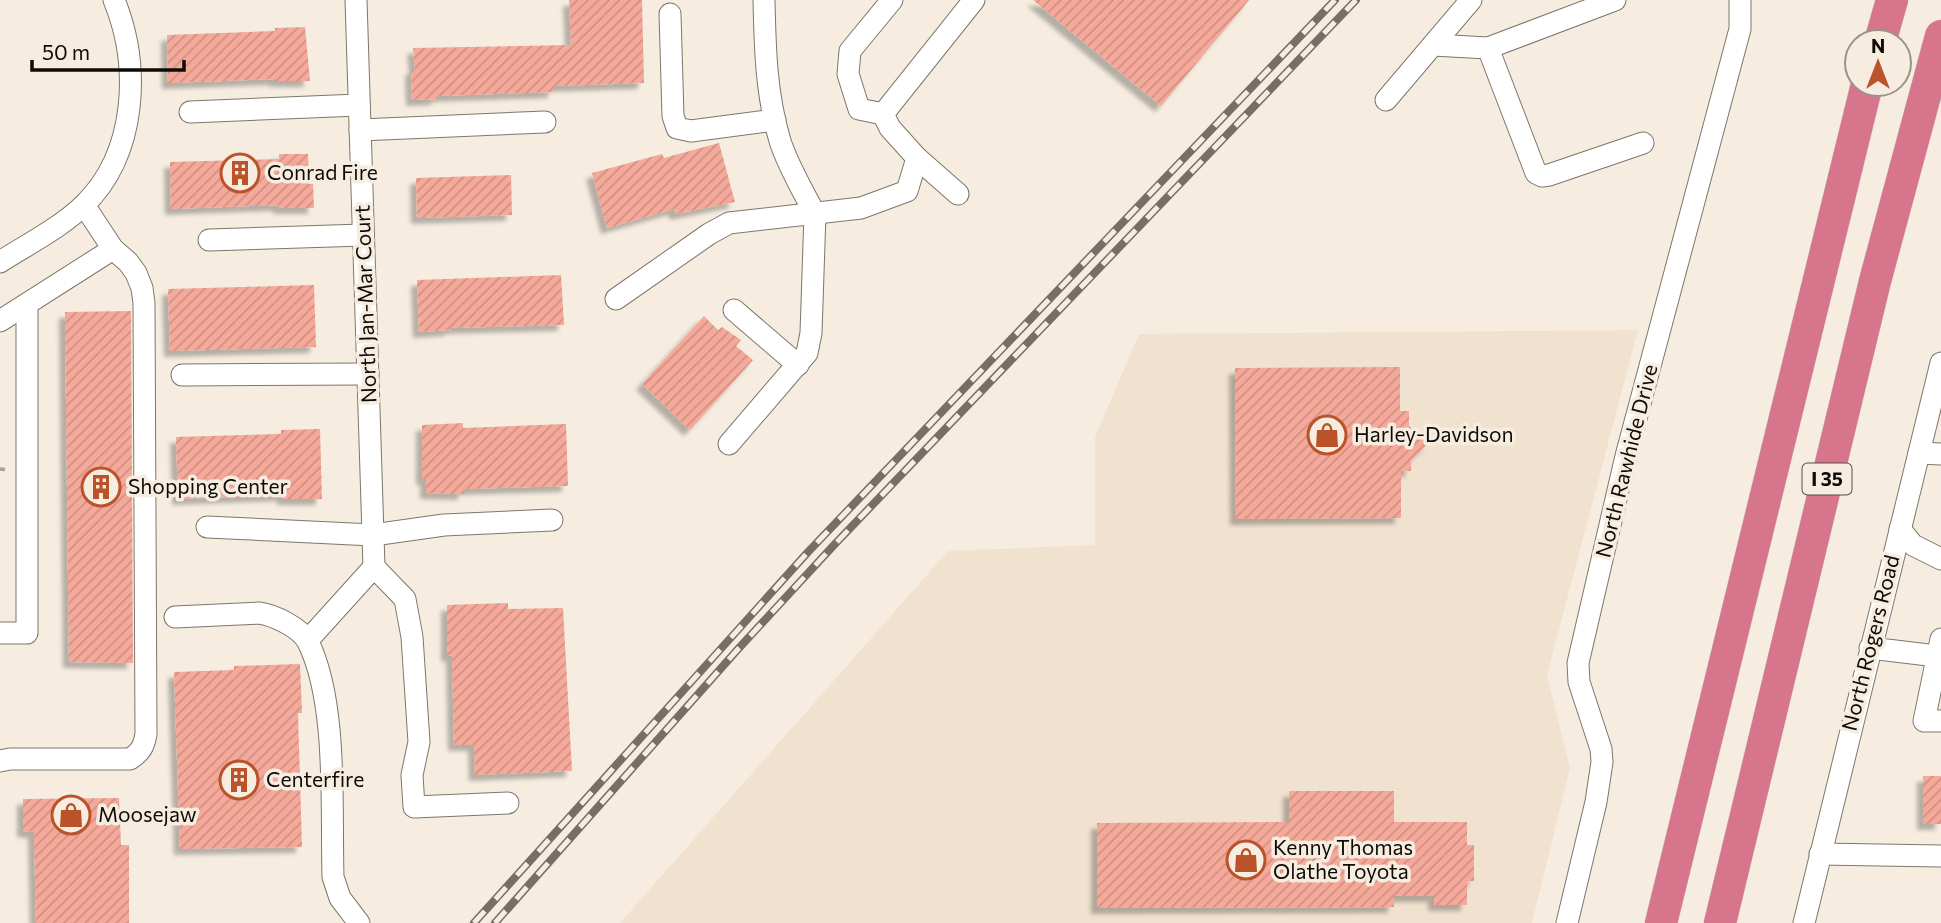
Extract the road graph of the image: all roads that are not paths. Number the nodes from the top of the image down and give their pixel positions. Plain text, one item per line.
1 (114, 0) edge
2 (356, 0) edge
3 (764, 0) edge
4 (892, 0) edge
5 (974, 0) edge
6 (1471, 0) edge
7 (1615, 0) edge
8 (1741, 0) edge
9 (1892, 0) edge
10 (670, 14) dead end
11 (1884, 28) edge
12 (1941, 36) edge
13 (1433, 45) junction
14 (1488, 48) junction
15 (1864, 98) edge
16 (1386, 100) dead end
17 (359, 105) junction
18 (190, 112) dead end
19 (883, 114) junction
20 (775, 120) junction
21 (545, 122) dead end
22 (360, 130) junction
23 (1643, 143) dead end
24 (917, 158) junction
25 (958, 194) dead end
26 (84, 205) junction
27 (815, 214) junction
28 (363, 235) junction
29 (209, 240) dead end
30 (113, 249) junction
31 (0, 261) edge
32 (616, 299) dead end
33 (27, 304) junction
34 (734, 310) dead end
35 (0, 321) edge
36 (1941, 363) edge
37 (798, 365) junction
38 (368, 374) junction
39 (183, 375) dead end
40 (729, 444) dead end
41 (1919, 453) junction
42 (1941, 454) edge
43 (552, 520) dead end
44 (207, 527) dead end
45 (1900, 529) junction
46 (373, 535) junction
47 (1941, 559) edge
48 (374, 566) junction
49 (175, 617) dead end
50 (0, 633) edge
51 (308, 640) junction
52 (1939, 647) edge
53 (1870, 648) junction
54 (1941, 721) edge
55 (0, 761) edge
56 (508, 803) dead end
57 (1820, 854) junction
58 (1941, 856) edge
59 (359, 923) edge
60 (1567, 923) edge
61 (1661, 923) edge
62 (1720, 923) edge
63 (1804, 923) edge

1 - 26 street
2 - 17 street, North Jan-Mar Court
3 - 20 street
4 - 19 street
5 - 19 street
6 - 13 street
7 - 14 street
8 - 60 street, North Rawhide Drive
9 - 11 highway
10 - 20 street
12 - 62 highway, I 35
13 - 14 street
13 - 16 street
14 - 23 street
15 - 61 highway, I 35
17 - 18 street
17 - 22 street, North Jan-Mar Court
19 - 24 street
20 - 27 street
21 - 22 street
22 - 28 street, North Jan-Mar Court
24 - 25 street
24 - 27 street
26 - 30 street
26 - 31 street
27 - 32 street
27 - 37 street
28 - 29 street
28 - 38 street, North Jan-Mar Court
30 - 33 street
30 - 55 street
33 - 35 street
33 - 50 street
34 - 37 street
36 - 41 street, North Rogers Road
37 - 40 street
38 - 39 street
38 - 46 street, North Jan-Mar Court
41 - 42 street
41 - 45 street, North Rogers Road
43 - 46 street
44 - 46 street
45 - 47 street
45 - 53 street, North Rogers Road
46 - 48 street, North Jan-Mar Court
48 - 51 street
48 - 56 street
49 - 51 street
51 - 59 street
52 - 53 street
52 - 54 street
53 - 57 street, North Rogers Road
57 - 58 street
57 - 63 street, North Rogers Road

